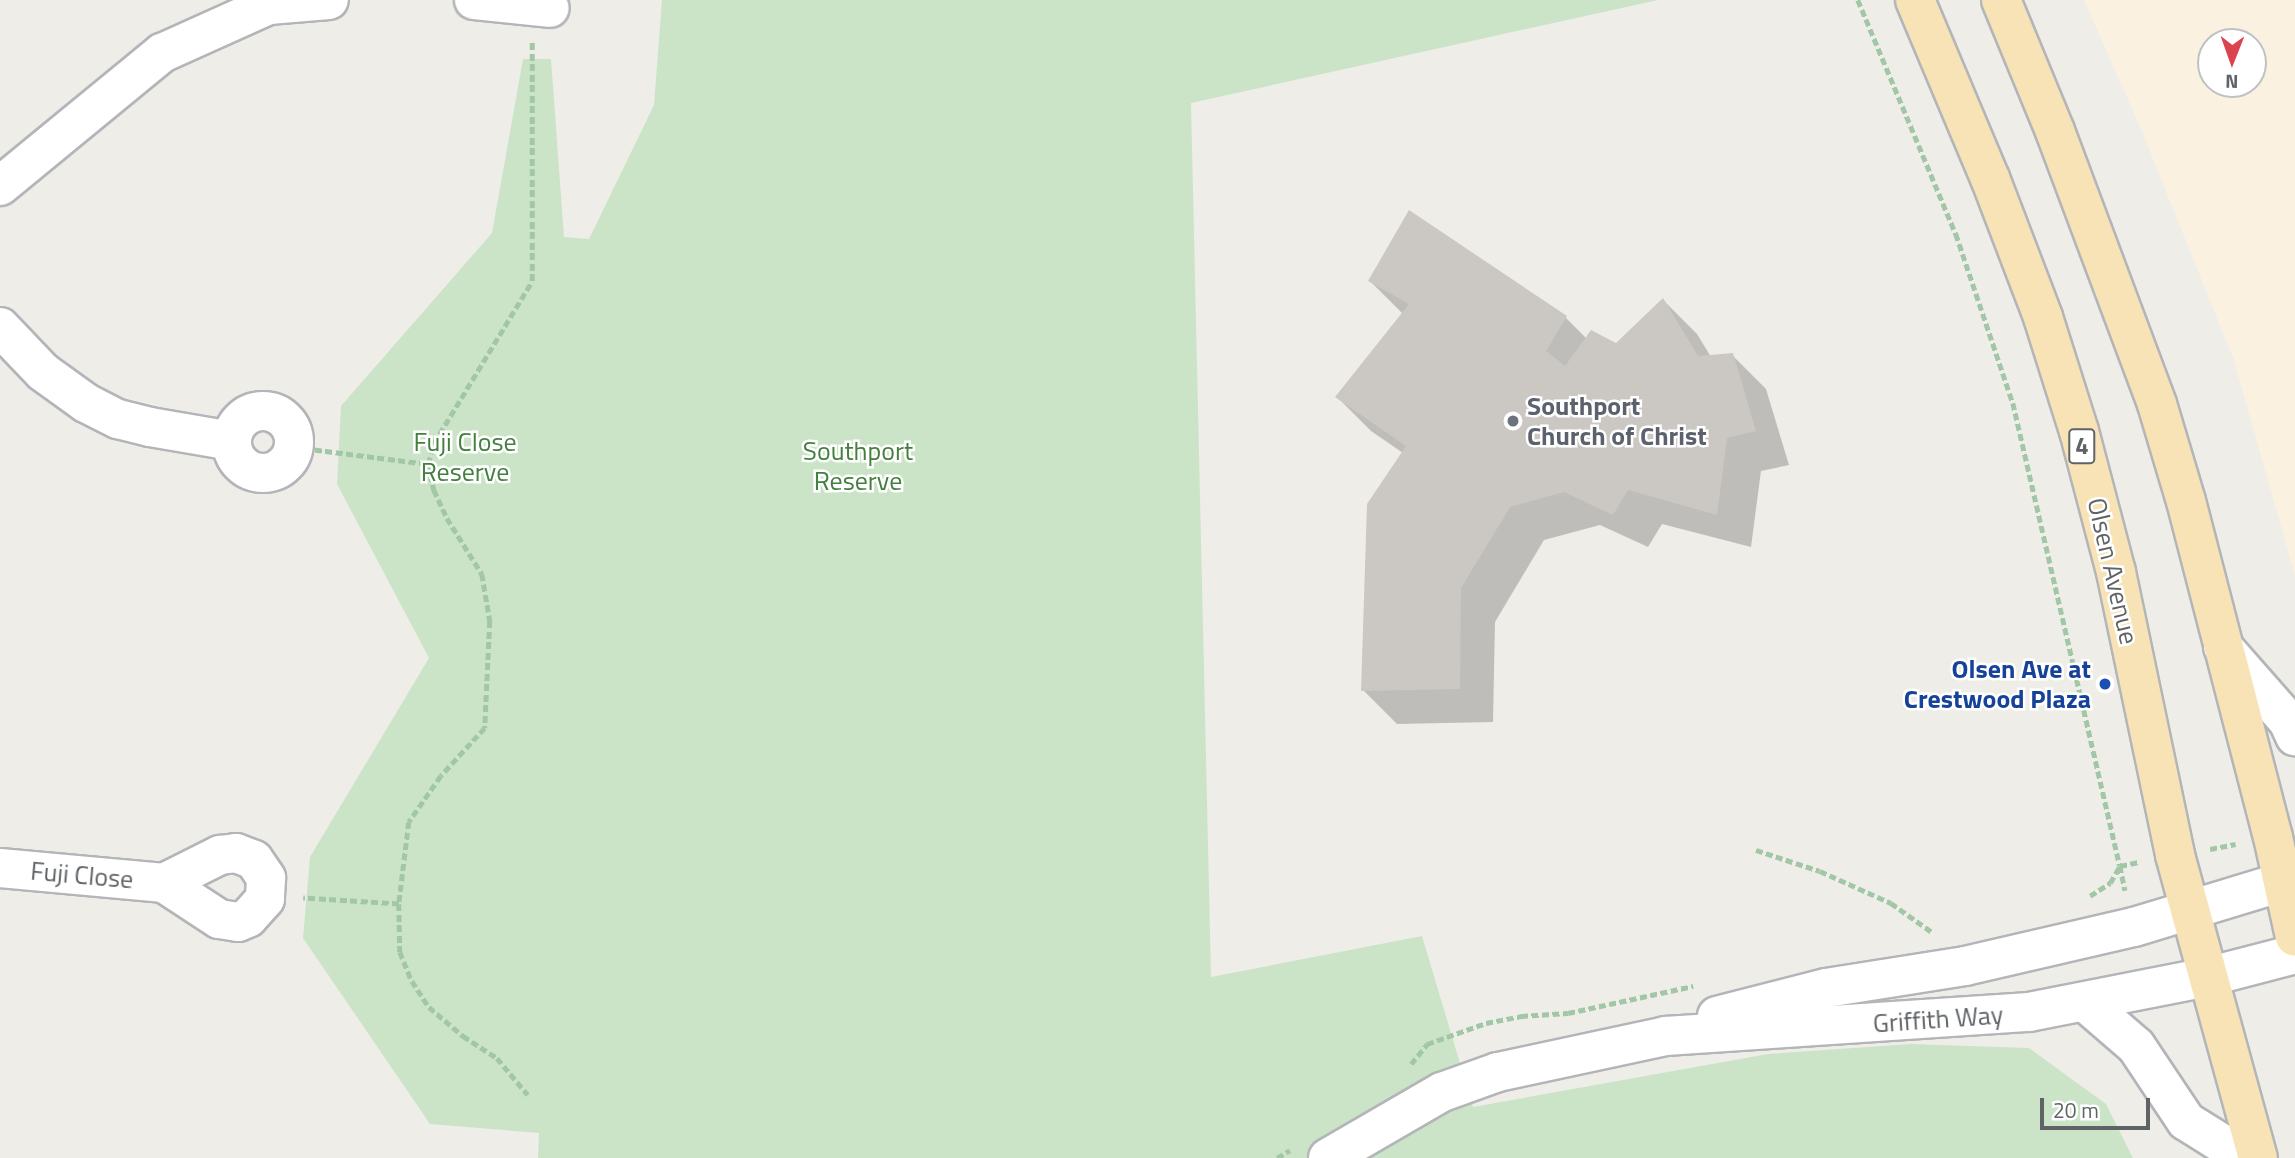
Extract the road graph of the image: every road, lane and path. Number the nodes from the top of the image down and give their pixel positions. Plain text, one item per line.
1 (329, 0) edge
2 (474, 0) edge
3 (1858, 0) edge
4 (1915, 0) edge
5 (2001, 0) edge
6 (541, 7) joint
7 (0, 186) edge
8 (0, 327) edge
9 (294, 447) joint
10 (428, 464) junction
11 (2222, 647) junction
12 (2295, 736) edge
13 (2273, 837) junction
14 (1756, 850) dead end
15 (2175, 855) junction
16 (0, 868) edge
17 (2289, 879) edge
18 (164, 883) junction
19 (265, 895) junction
20 (399, 904) junction
21 (2190, 909) junction
22 (1938, 936) dead end
23 (2295, 937) edge
24 (2295, 954) edge
25 (2207, 977) junction
26 (2085, 1002) junction
27 (1667, 1036) junction
28 (528, 1095) dead end
29 (1328, 1158) edge
30 (2245, 1158) edge
31 (2258, 1158) edge

1 - 7 street
2 - 6 street
3 - 15 path
4 - 15 main road, Olsen Avenue / 4
5 - 11 main road
6 - 10 path
8 - 9 street
9 - 10 path
10 - 20 path
11 - 12 street
11 - 13 main road
13 - 15 path
13 - 17 main road
14 - 22 path
15 - 21 main road, Olsen Avenue / 4
16 - 18 street, Fuji Close
17 - 21 street, Griffith Way
17 - 23 main road
18 - 19 street, Fuji Close
18 - 19 street, Fuji Close
19 - 20 path
20 - 28 path
21 - 25 main road, Olsen Avenue / 4
21 - 27 street, Griffith Way
24 - 25 street, Griffith Way
25 - 26 street, Griffith Way
25 - 31 main road, Olsen Avenue / 4
26 - 27 street, Griffith Way
26 - 30 street
27 - 29 street, Griffith Way

